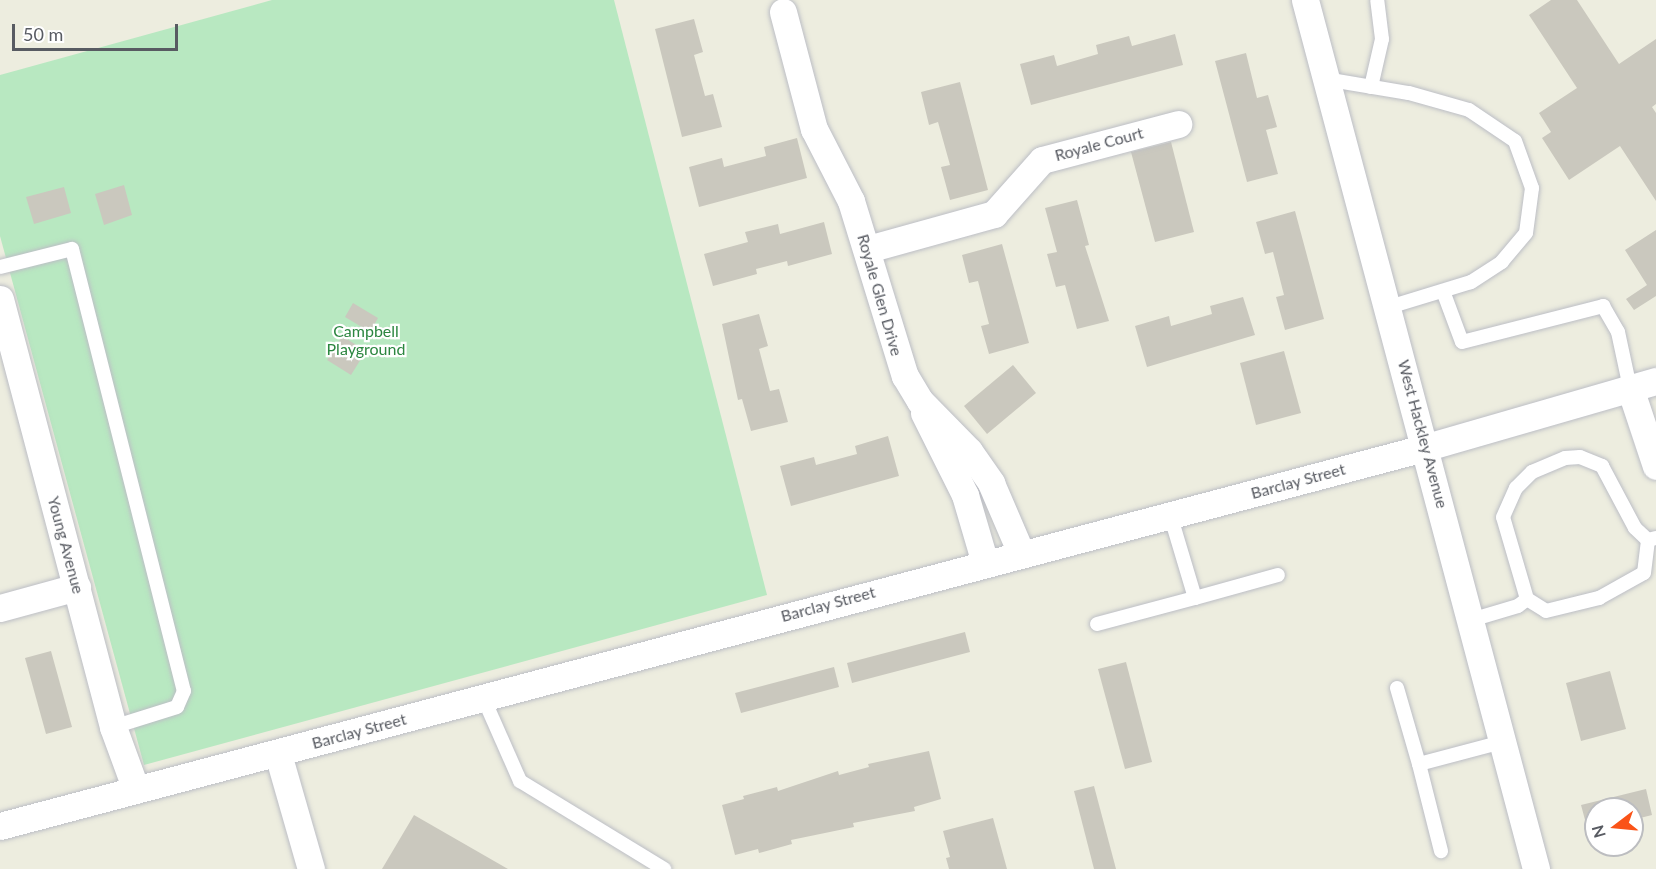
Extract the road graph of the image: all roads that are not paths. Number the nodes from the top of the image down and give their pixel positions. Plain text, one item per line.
1 (1305, 0) edge
2 (1377, 0) edge
3 (783, 12) dead end
4 (1325, 80) junction
5 (1371, 87) junction
6 (1178, 124) dead end
7 (868, 249) junction
8 (0, 267) edge
9 (1443, 291) junction
10 (0, 299) edge
11 (1389, 307) junction
12 (1656, 381) edge
13 (1630, 388) junction
14 (920, 401) junction
15 (1427, 447) junction
16 (1656, 466) edge
17 (1170, 514) junction
18 (1652, 539) edge
19 (1022, 554) junction
20 (985, 563) junction
21 (1278, 575) dead end
22 (77, 587) junction
23 (1195, 598) junction
24 (1527, 599) junction
25 (0, 608) edge
26 (1471, 620) junction
27 (1097, 624) dead end
28 (1397, 688) dead end
29 (483, 697) junction
30 (114, 727) junction
31 (1502, 742) junction
32 (278, 754) junction
33 (1419, 764) junction
34 (136, 790) junction
35 (0, 826) edge
36 (1441, 851) dead end
37 (311, 869) edge
38 (664, 869) edge
39 (1536, 869) edge

1 - 4 street, West Hackley Avenue
2 - 5 lane
3 - 7 street, Royale Glen Drive
4 - 5 lane
4 - 11 street, West Hackley Avenue
5 - 9 lane
6 - 7 street, Royale Court
7 - 14 street, Royale Glen Drive
8 - 30 lane
9 - 11 lane
9 - 13 lane
10 - 22 street, Young Avenue
11 - 15 street, West Hackley Avenue
12 - 13 street, Barclay Street
13 - 15 street, Barclay Street
13 - 16 street
14 - 19 street, Royale Glen Drive
14 - 20 street
15 - 17 street, Barclay Street
15 - 26 street, West Hackley Avenue
17 - 19 street, Barclay Street
17 - 23 lane
18 - 24 lane
18 - 24 lane
19 - 20 street, Barclay Street
20 - 29 street, Barclay Street
21 - 23 lane
22 - 25 street
22 - 30 street, Young Avenue
23 - 27 lane
24 - 26 lane
26 - 31 street, West Hackley Avenue
28 - 33 lane
29 - 32 street, Barclay Street
29 - 38 lane
30 - 34 street, Young Avenue
31 - 33 lane
31 - 39 street, West Hackley Avenue
32 - 34 street, Barclay Street
32 - 37 street
33 - 36 lane
34 - 35 street, Barclay Street

